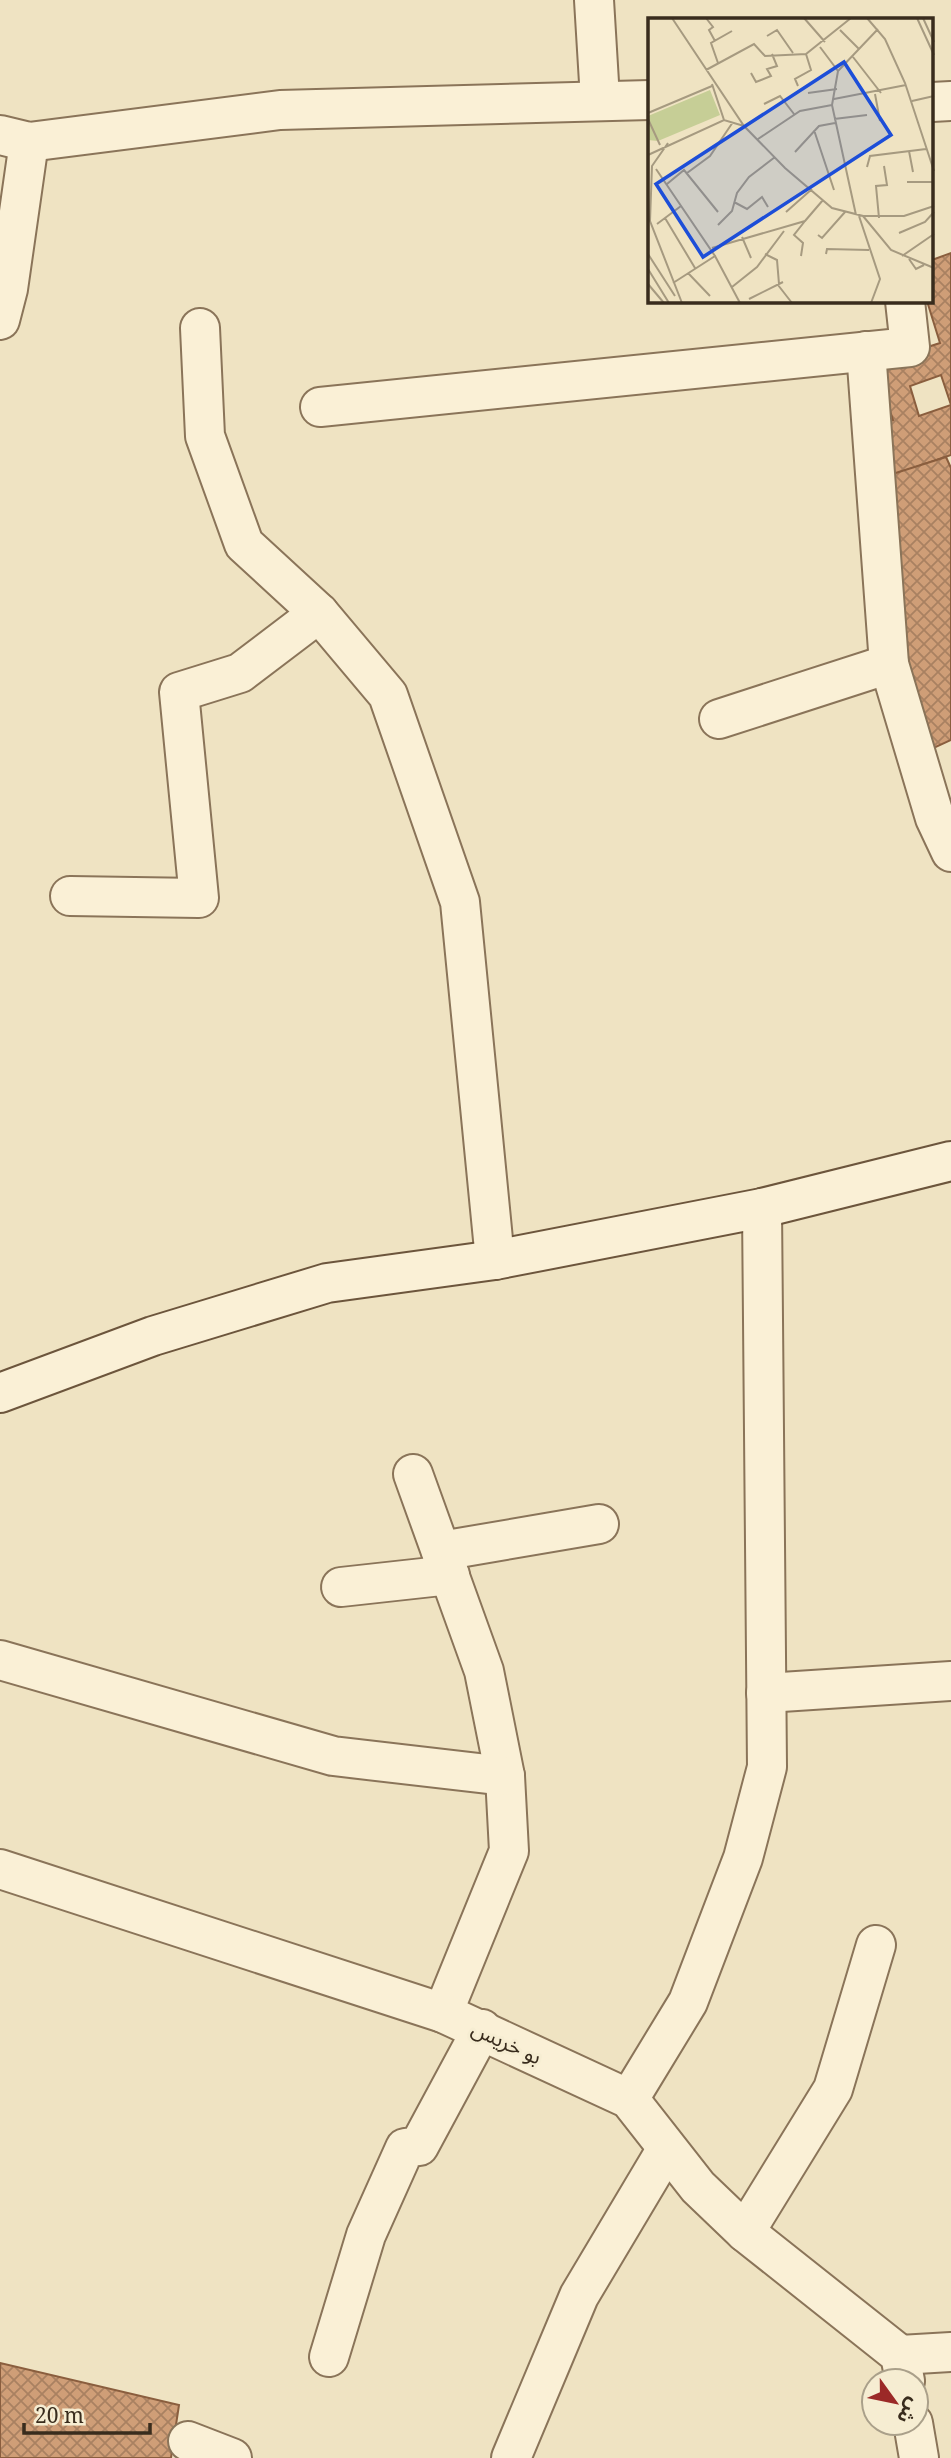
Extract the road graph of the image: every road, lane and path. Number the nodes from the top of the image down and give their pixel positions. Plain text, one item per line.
1 (594, 0) edge
2 (600, 99) junction
3 (648, 100) edge
4 (14, 139) edge
5 (905, 303) edge
6 (0, 320) edge
7 (200, 328) dead end
8 (866, 351) junction
9 (320, 407) dead end
10 (319, 613) junction
11 (889, 664) junction
12 (719, 719) dead end
13 (951, 852) edge
14 (70, 896) dead end
15 (951, 1161) edge
16 (762, 1208) junction
17 (495, 1260) junction
18 (0, 1393) edge
19 (413, 1474) dead end
20 (599, 1524) dead end
21 (445, 1563) junction
22 (341, 1587) dead end
23 (0, 1660) edge
24 (951, 1681) edge
25 (766, 1693) junction
26 (505, 1776) junction
27 (0, 1869) edge
28 (876, 1945) dead end
29 (443, 2013) junction
30 (482, 2029) junction
31 (629, 2099) junction
32 (666, 2150) junction
33 (745, 2232) junction
34 (951, 2352) edge
35 (329, 2357) dead end
36 (901, 2367) edge
37 (905, 2367) edge
38 (915, 2437) edge
39 (188, 2441) dead end
40 (232, 2458) edge
41 (510, 2458) edge
42 (919, 2458) edge

1 - 2 street
2 - 3 street
2 - 4 street
4 - 6 street
5 - 8 street
7 - 10 street
8 - 9 street
8 - 11 street
10 - 14 street
10 - 17 street
11 - 12 street
11 - 13 street
15 - 16 street
16 - 17 street
16 - 25 street
17 - 18 street
19 - 21 street
20 - 21 street
21 - 22 street
21 - 26 street
23 - 26 street
24 - 25 street
25 - 31 street
26 - 29 street
27 - 29 street, بو خريس
28 - 33 street
29 - 30 street, بو خريس
30 - 31 street, بو خريس
30 - 35 street
31 - 32 street, بو خريس
32 - 33 street, بو خريس
32 - 41 street
33 - 36 street, بو خريس
34 - 37 street
38 - 42 street
39 - 40 street

